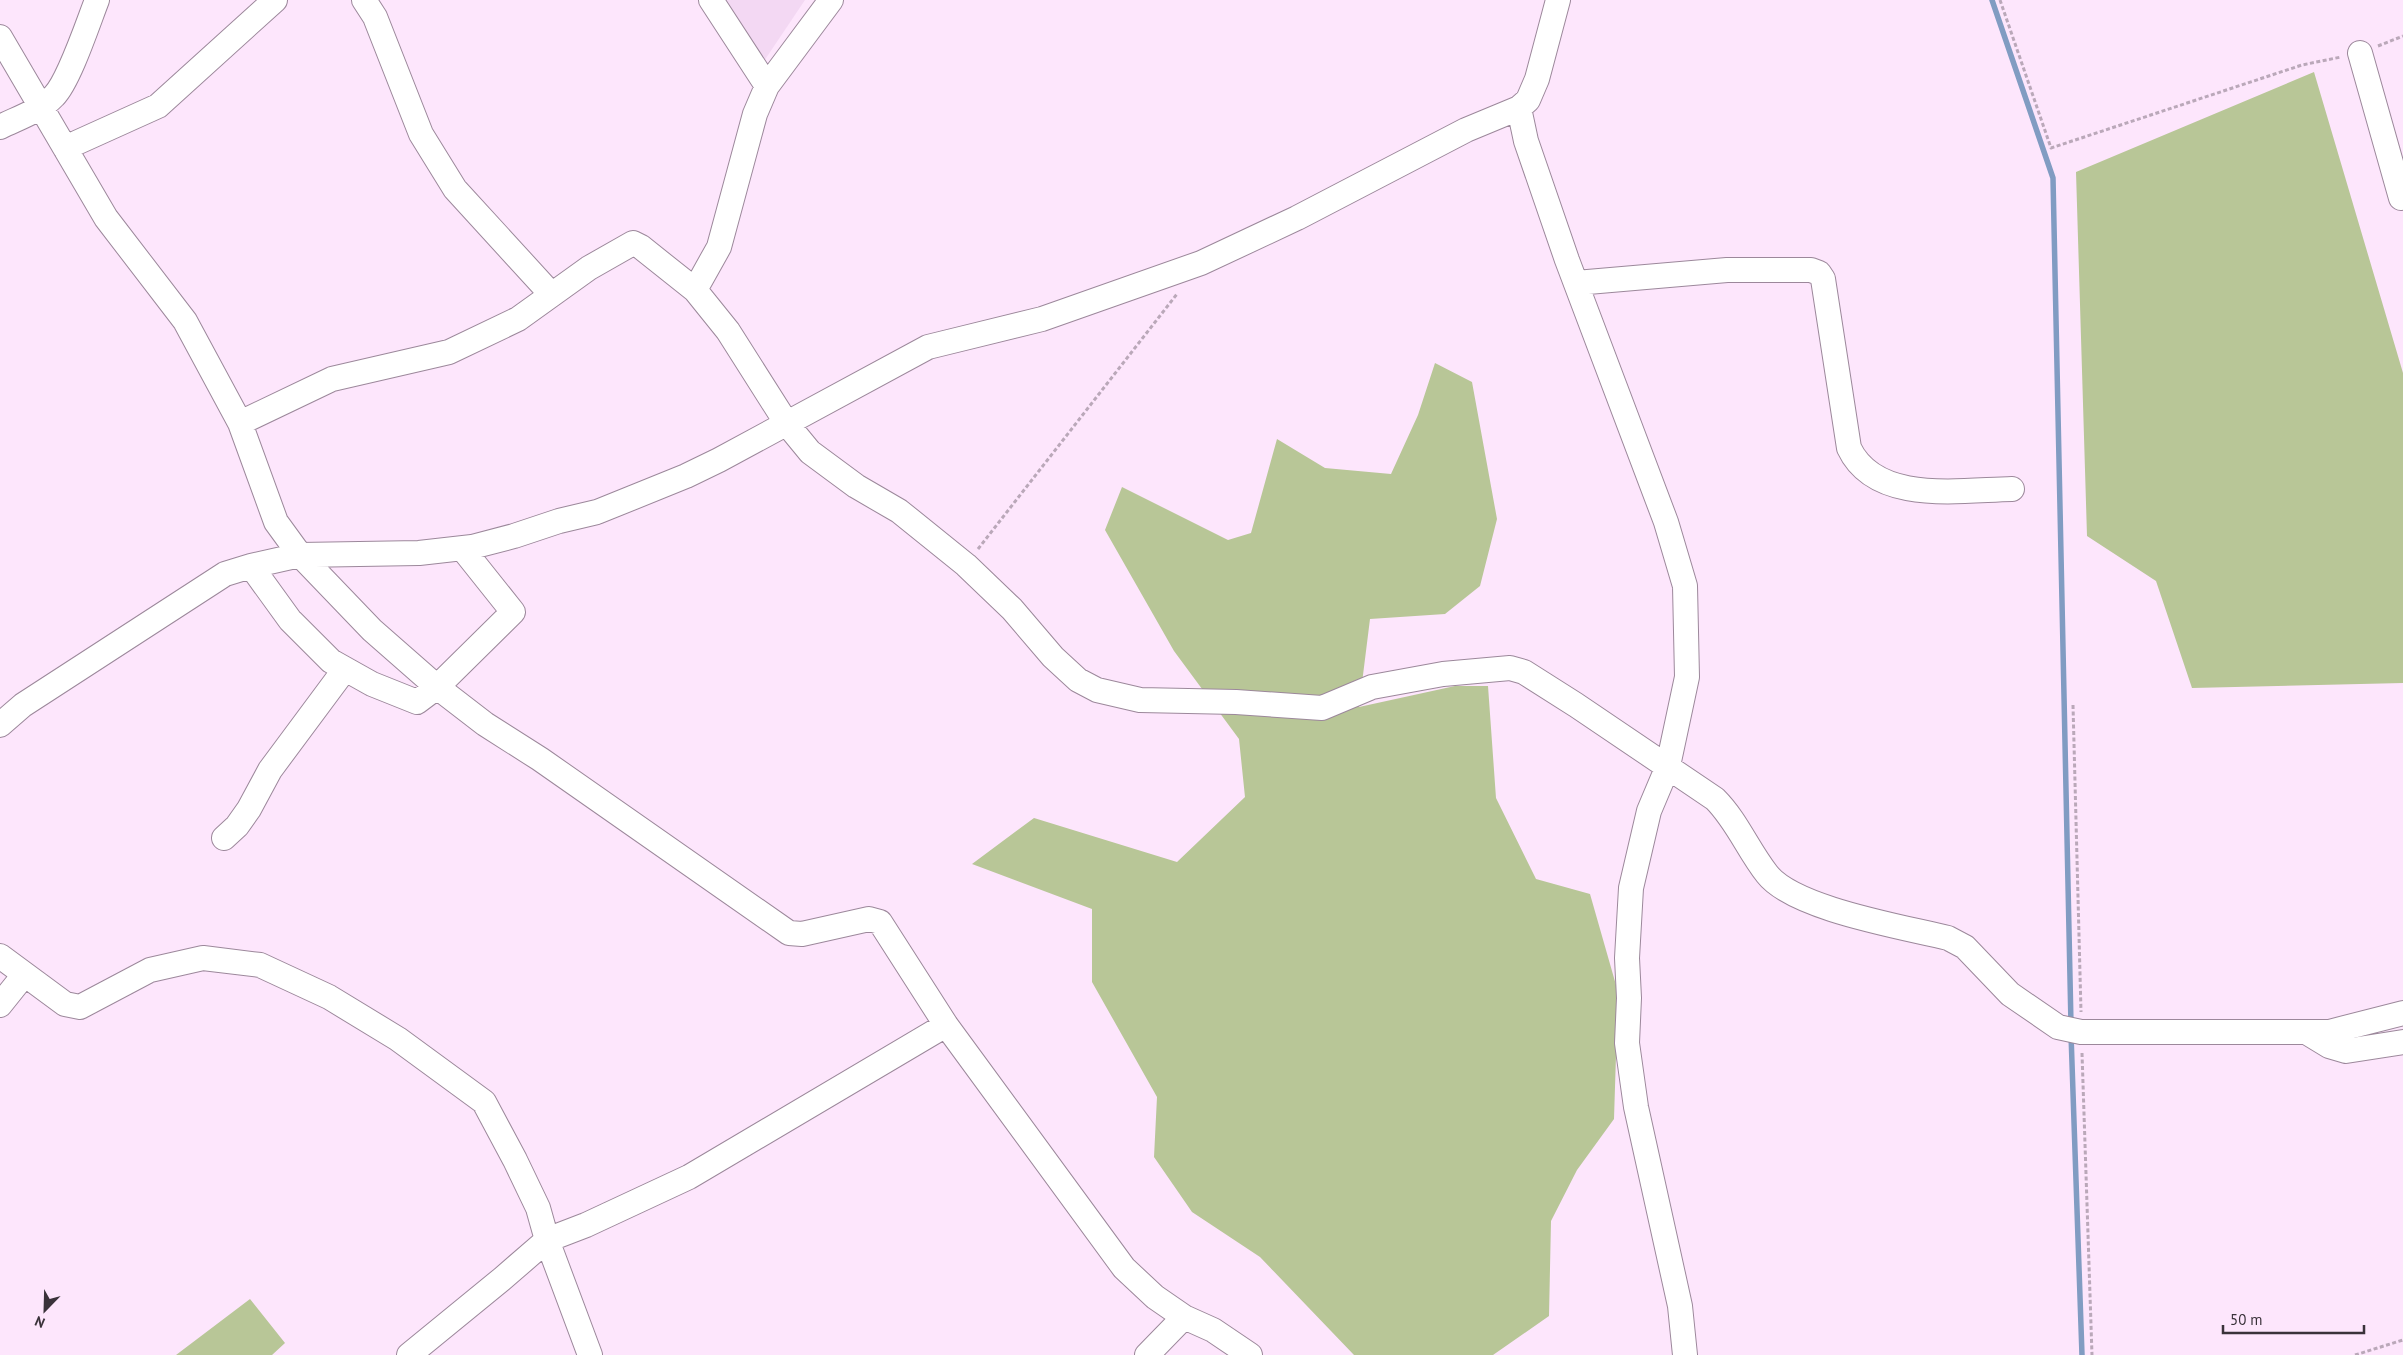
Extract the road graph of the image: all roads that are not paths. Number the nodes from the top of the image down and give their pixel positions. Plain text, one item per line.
1 (97, 0) edge
2 (275, 0) edge
3 (364, 0) edge
4 (711, 0) edge
5 (831, 0) edge
6 (1558, 0) edge
7 (0, 37) edge
8 (2360, 53) road end
9 (767, 86) junction
10 (41, 106) junction
11 (1519, 108) junction
12 (0, 127) edge
13 (65, 148) junction
14 (2401, 198) dead end
15 (1576, 284) junction
16 (695, 290) junction
17 (551, 294) junction
18 (240, 423) junction
19 (787, 424) junction
20 (2012, 489) dead end
21 (462, 548) junction
22 (300, 555) junction
23 (251, 566) junction
24 (345, 669) junction
25 (437, 687) junction
26 (0, 725) edge
27 (1668, 766) junction
28 (224, 838) dead end
29 (0, 956) edge
30 (24, 975) junction
31 (0, 1005) edge
32 (2403, 1013) edge
33 (946, 1025) junction
34 (2304, 1031) junction
35 (2403, 1042) edge
36 (547, 1240) junction
37 (1184, 1316) junction
38 (409, 1355) edge
39 (590, 1355) edge
40 (1147, 1355) edge
41 (1250, 1355) edge
42 (1685, 1355) edge

1 - 10 street
2 - 13 street
3 - 17 street
4 - 9 street
5 - 9 street
6 - 11 street
7 - 10 street
8 - 14 street
9 - 16 street
10 - 12 street
10 - 13 street
11 - 15 street
11 - 19 street
13 - 18 street
15 - 20 street
15 - 27 street
16 - 17 street
16 - 19 street
17 - 18 street
18 - 22 street
19 - 21 street
19 - 27 street
21 - 22 street
21 - 25 street
22 - 23 street
22 - 25 street
23 - 24 street
23 - 26 street
24 - 25 street
24 - 28 street
25 - 33 street
27 - 34 street
27 - 42 street
29 - 30 street
30 - 31 street
30 - 36 street
32 - 34 street
33 - 36 street
33 - 37 street
34 - 35 street
36 - 38 street
36 - 39 street
37 - 40 street
37 - 41 street

